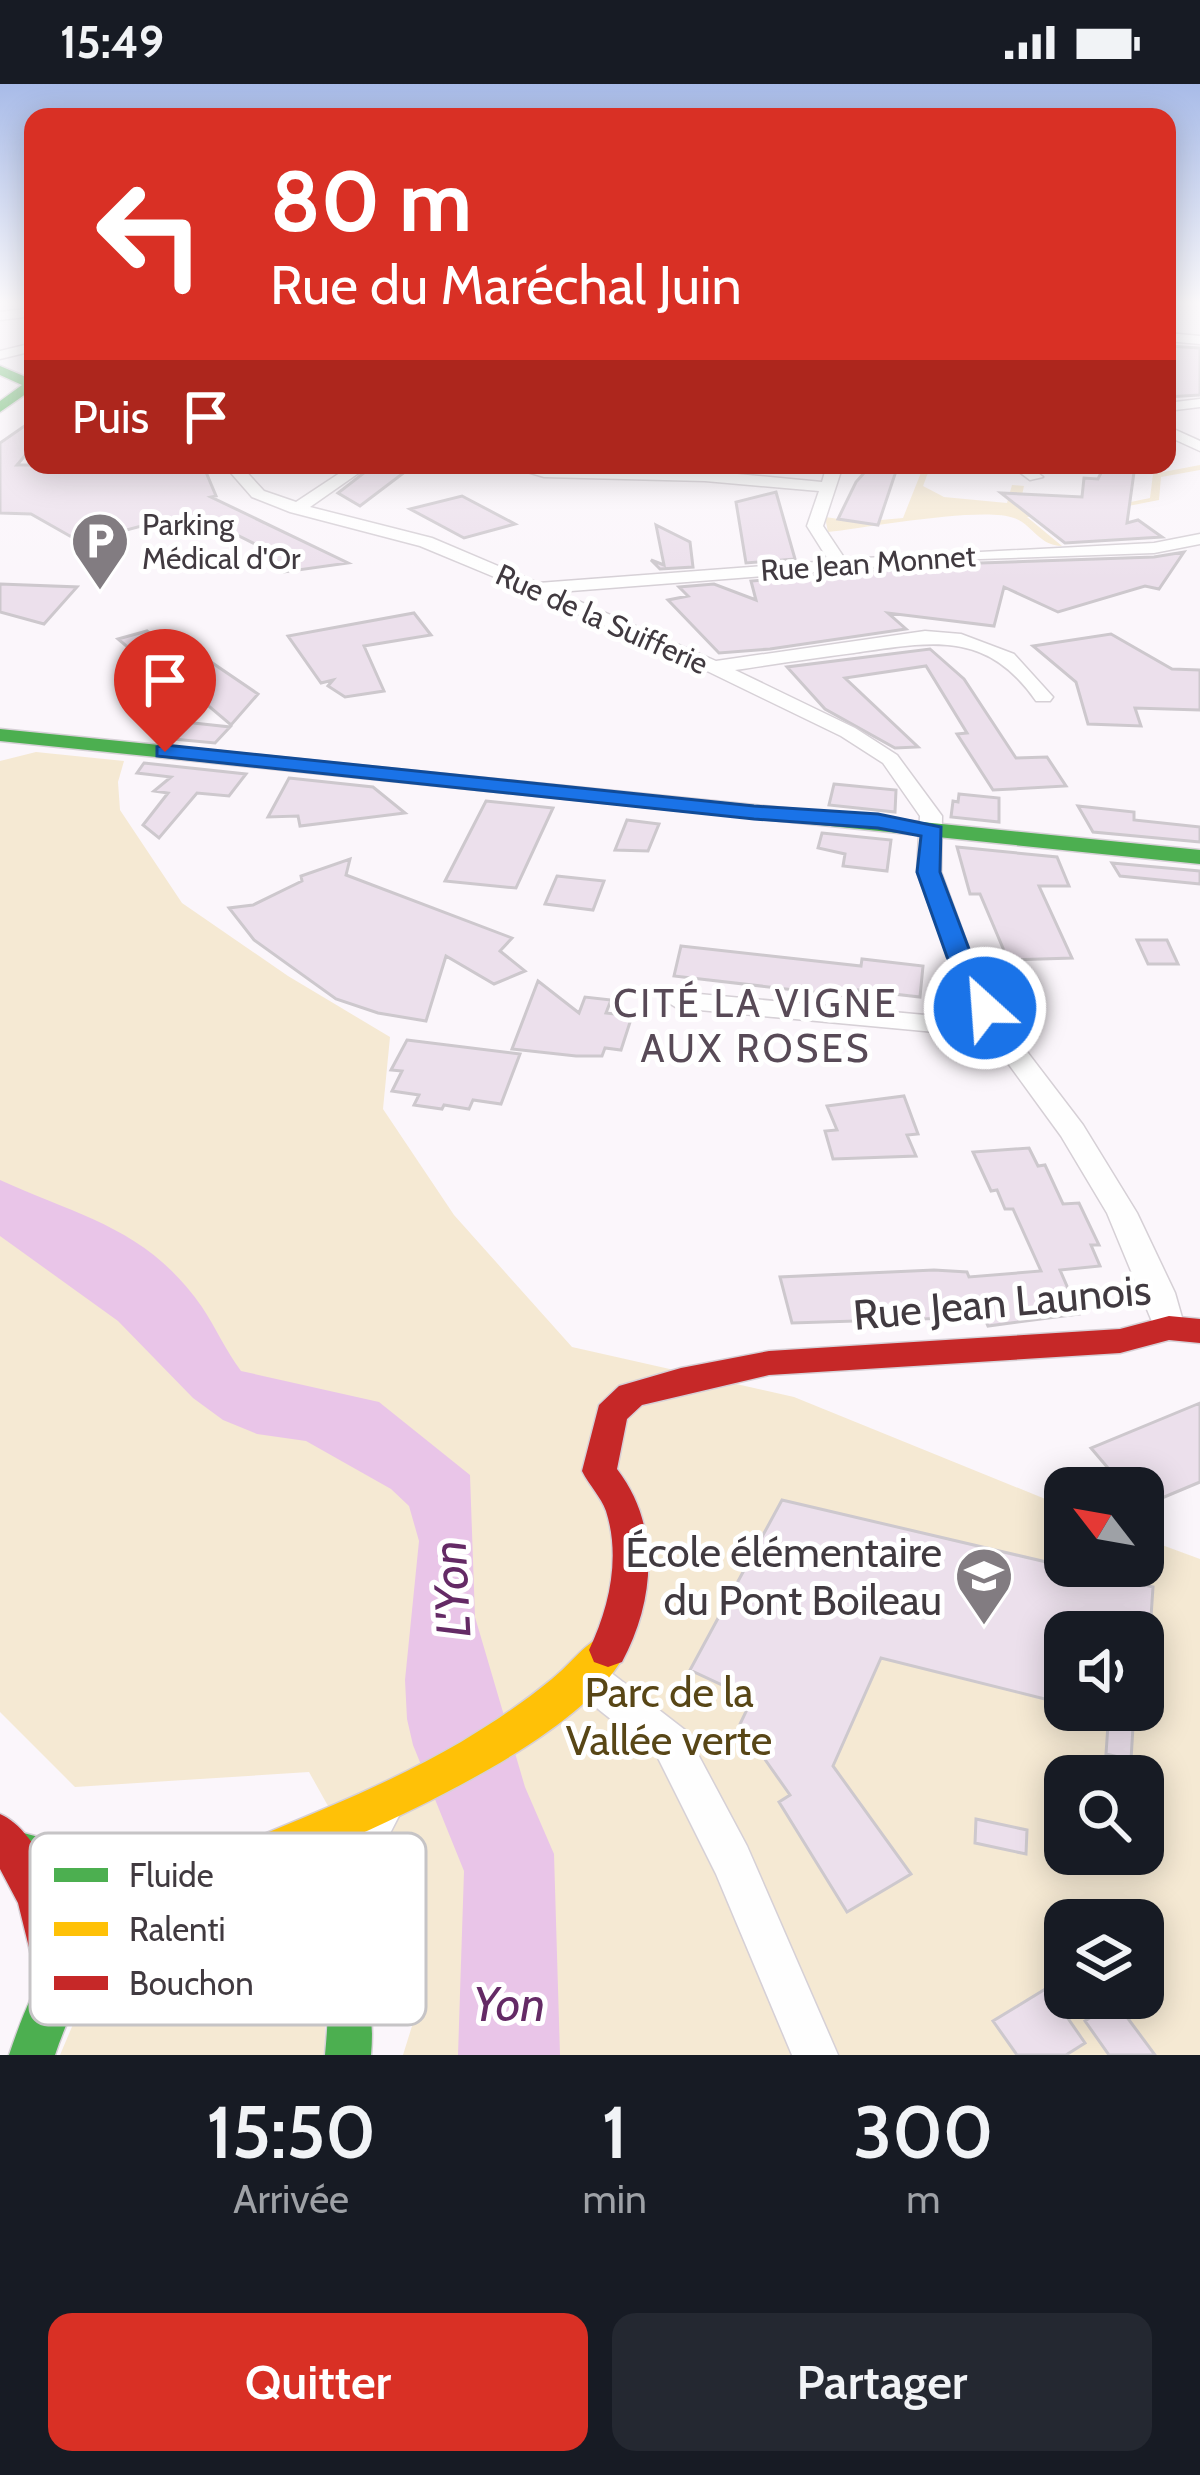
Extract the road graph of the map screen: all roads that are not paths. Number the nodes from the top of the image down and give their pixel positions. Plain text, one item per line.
1 (240, 474) edge
2 (348, 474) edge
3 (699, 474) edge
4 (832, 474) edge
5 (1031, 474) edge
6 (1035, 477) dead end
7 (825, 487) junction
8 (296, 509) junction
9 (1200, 538) edge
10 (1168, 547) junction
11 (1191, 559) dead end
12 (840, 565) junction
13 (536, 589) junction
14 (713, 667) junction
15 (1043, 698) dead end
16 (0, 735) edge
17 (933, 831) junction
18 (1200, 857) edge
19 (677, 1000) dead end
20 (997, 1030) junction
21 (1169, 1328) junction
22 (1200, 1331) edge
23 (587, 1677) junction
24 (388, 1795) junction
25 (306, 1833) edge
26 (368, 1833) edge
27 (8, 1842) edge
28 (30, 1889) edge
29 (36, 2025) edge
30 (352, 2025) edge
31 (32, 2055) edge
32 (347, 2055) edge
33 (815, 2055) edge

1 - 8 street, Rue de la Suifferie
2 - 8 street
3 - 7 street
4 - 7 street
5 - 6 street
7 - 12 street
8 - 13 street, Rue de la Suifferie
9 - 10 street, Rue Jean Monnet
10 - 11 street
10 - 12 street, Rue Jean Monnet
12 - 13 street, Rue Jean Monnet
13 - 14 street, Rue de la Suifferie
14 - 15 street
14 - 17 street, Rue de la Suifferie
16 - 17 main road
17 - 18 main road
17 - 20 street
19 - 20 street
20 - 21 street
21 - 22 main road, Rue Jean Launois
21 - 23 main road, Rue Jean Launois
23 - 24 main road
23 - 33 street
24 - 25 main road
24 - 26 street
27 - 28 main road
29 - 31 main road
30 - 32 main road

